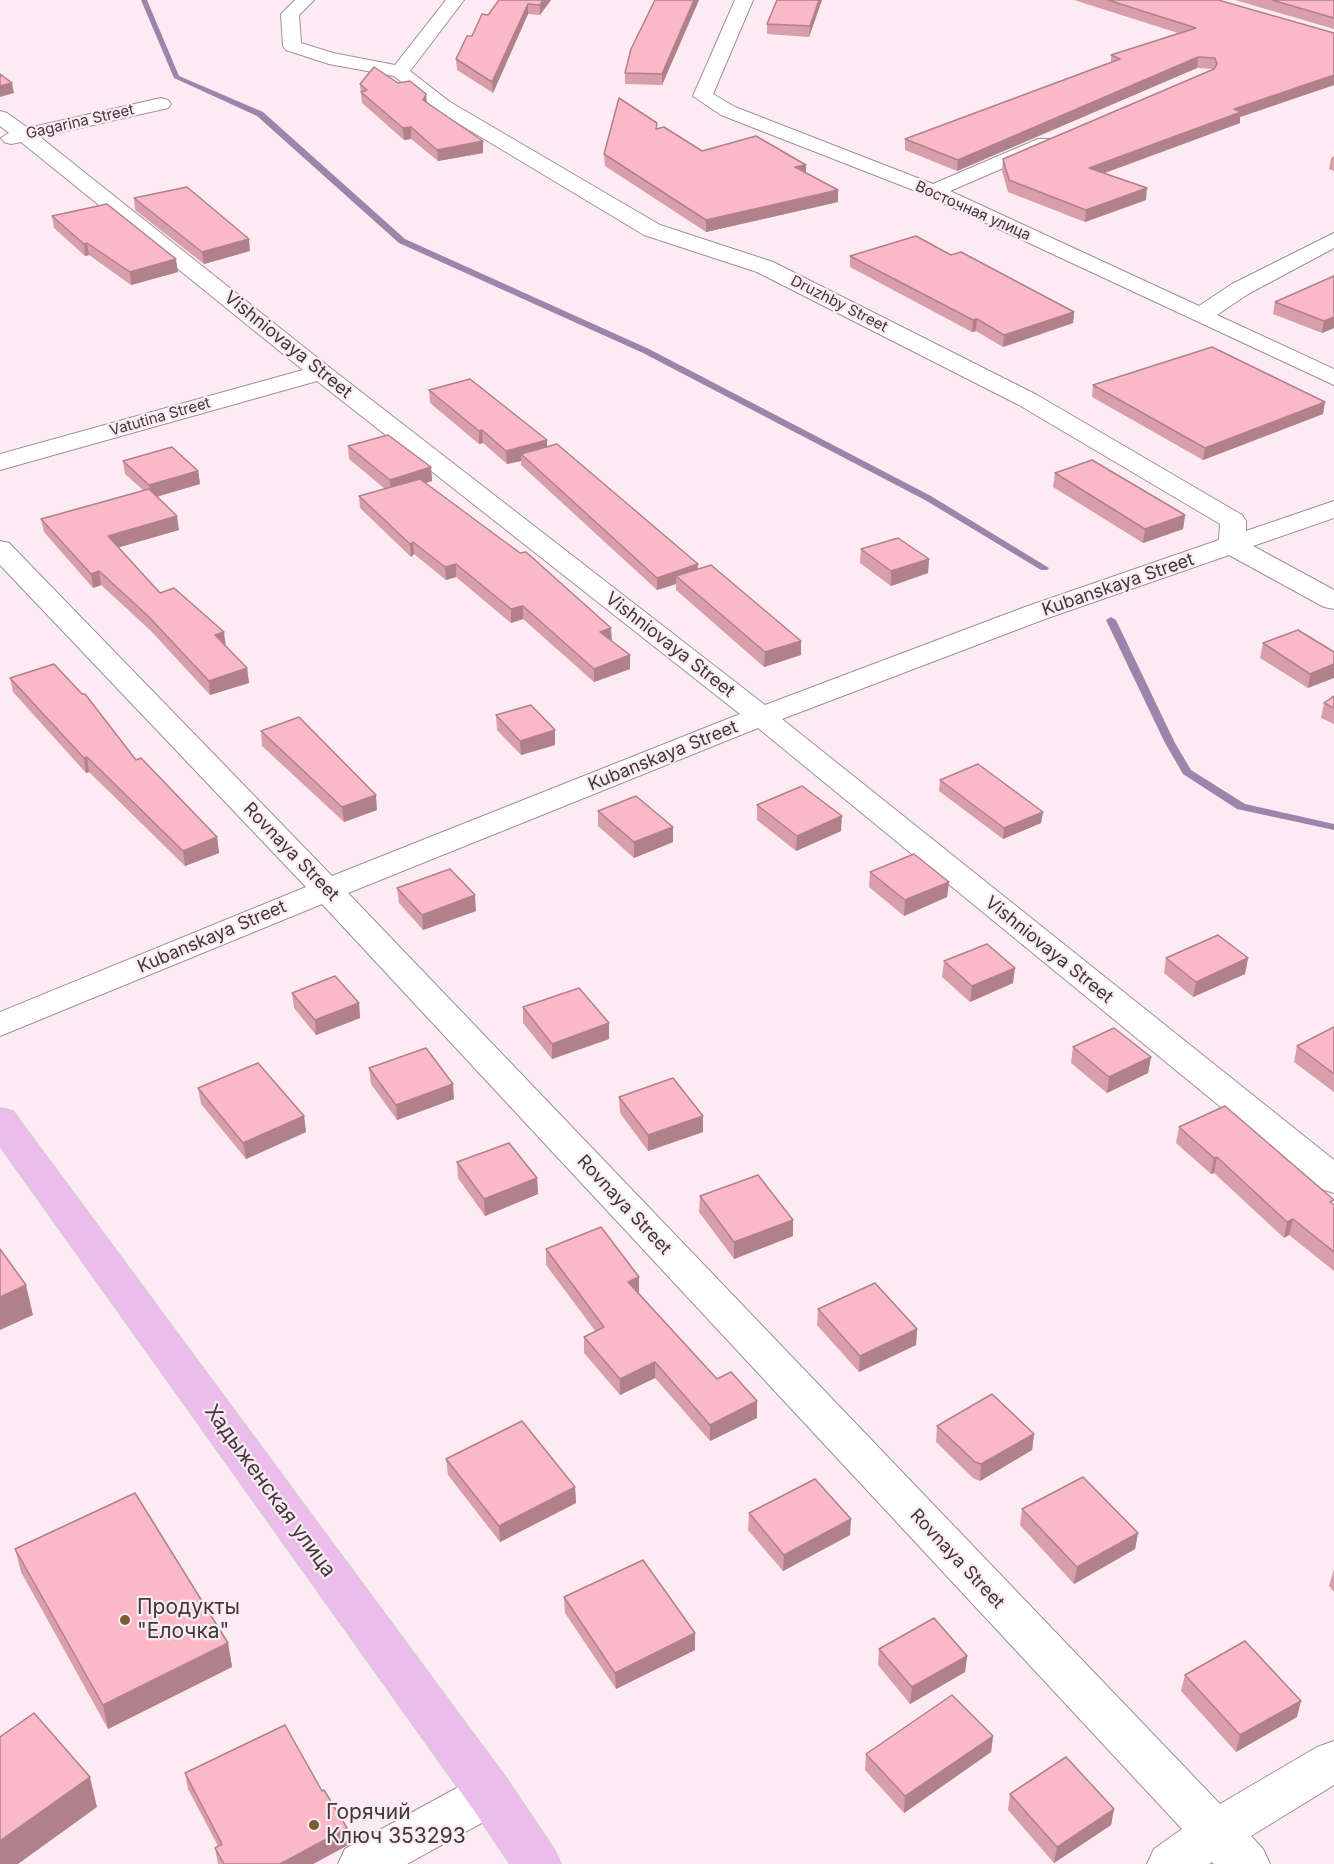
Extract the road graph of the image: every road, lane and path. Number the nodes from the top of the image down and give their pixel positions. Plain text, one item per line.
1 (305, 0) edge
2 (455, 0) edge
3 (744, 0) edge
4 (400, 72) junction
5 (161, 104) dead end
6 (0, 117) edge
7 (1064, 135) edge
8 (12, 138) edge
9 (933, 191) junction
10 (1334, 239) edge
11 (1200, 316) junction
12 (321, 372) junction
13 (1334, 378) edge
14 (0, 462) edge
15 (1334, 509) edge
16 (1232, 546) junction
17 (0, 549) edge
18 (1334, 601) edge
19 (762, 717) junction
20 (326, 889) junction
21 (0, 1025) edge
22 (0, 1120) edge
23 (1334, 1180) edge
24 (1334, 1761) edge
25 (490, 1794) junction
26 (1230, 1848) edge
27 (362, 1864) edge
28 (537, 1864) edge
29 (1171, 1864) edge

1 - 4 street
2 - 4 street
3 - 9 street, Восточная улица
4 - 16 street, Druzhby Street
5 - 8 street, Gagarina Street
6 - 8 street, Vishniovaya Street
7 - 9 street
8 - 12 street, Vishniovaya Street
9 - 11 street, Восточная улица
10 - 11 street
11 - 13 street, Восточная улица
12 - 14 street, Vatutina Street
12 - 19 street, Vishniovaya Street
15 - 16 street, Kubanskaya Street
16 - 18 street
16 - 19 street, Kubanskaya Street
17 - 20 street, Rovnaya Street
19 - 20 street, Kubanskaya Street
19 - 23 street, Vishniovaya Street
20 - 21 street, Kubanskaya Street
20 - 26 street, Rovnaya Street
22 - 25 main road, Хадыженская улица
24 - 26 street
25 - 27 street
25 - 28 main road, Хадыженская улица
26 - 29 street

